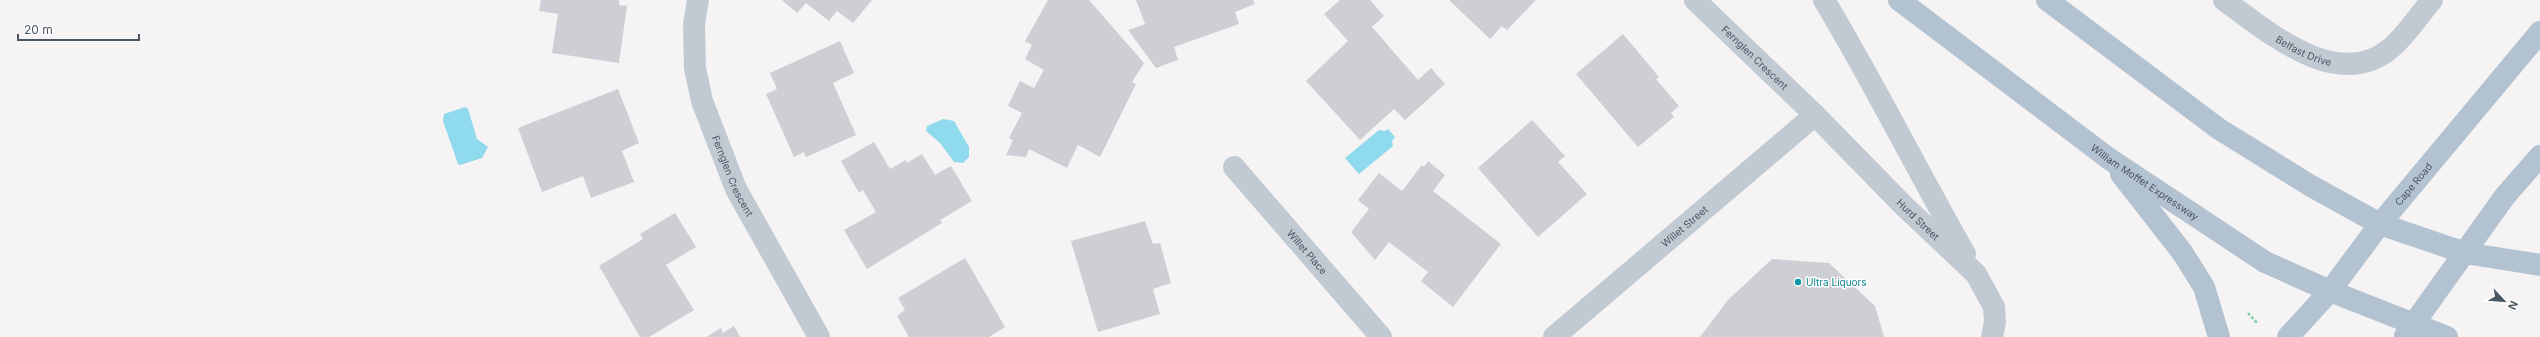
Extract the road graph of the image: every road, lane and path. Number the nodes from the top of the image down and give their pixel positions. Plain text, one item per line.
1 (698, 0) edge
2 (1695, 0) edge
3 (1824, 0) edge
4 (1899, 0) edge
5 (2047, 0) edge
6 (2224, 0) edge
7 (2432, 0) edge
8 (2540, 32) edge
9 (1815, 115) junction
10 (2540, 156) edge
11 (2108, 158) junction
12 (1234, 167) dead end
13 (2380, 224) junction
14 (2465, 253) junction
15 (2540, 265) edge
16 (1976, 274) junction
17 (2330, 291) junction
18 (2242, 308) dead end
19 (2262, 327) dead end
20 (2409, 331) edge
21 (820, 337) edge
22 (1381, 337) edge
23 (1554, 337) edge
24 (1992, 337) edge
25 (2219, 337) edge
26 (2288, 337) edge
27 (2447, 337) edge

1 - 21 street, Fernglen Crescent
2 - 9 street, Fernglen Crescent
3 - 16 street
4 - 11 main road, William Moffet Expressway
5 - 13 main road
6 - 7 street, Belfast Drive
8 - 13 main road, Cape Road
9 - 16 street, Hurd Street
9 - 23 street, Willet Street
10 - 14 main road
11 - 17 main road, William Moffet Expressway
11 - 25 main road
12 - 22 street, Willet Place
13 - 14 main road
13 - 17 main road, Cape Road
14 - 15 main road
14 - 20 main road
16 - 24 street, Hurd Street
17 - 20 main road, William Moffet Expressway
17 - 26 main road, Cape Road
18 - 19 path
20 - 27 main road, William Moffet Expressway

